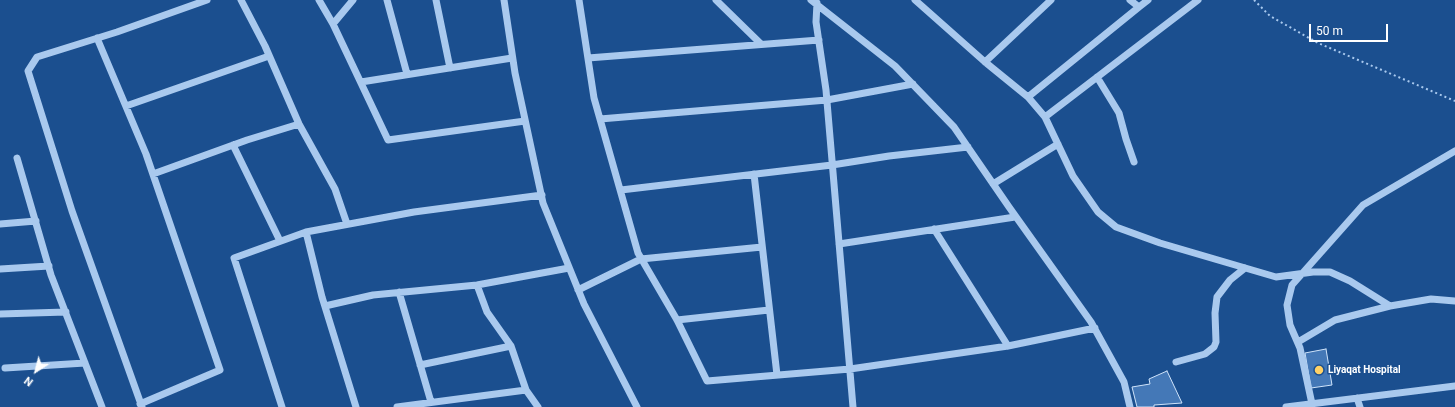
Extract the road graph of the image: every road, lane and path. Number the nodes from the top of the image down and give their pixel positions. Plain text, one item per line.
1 (207, 0) edge
2 (241, 0) edge
3 (319, 0) edge
4 (353, 0) edge
5 (387, 0) edge
6 (436, 0) edge
7 (504, 0) edge
8 (579, 0) edge
9 (716, 0) edge
10 (811, 0) edge
11 (915, 0) edge
12 (1051, 0) edge
13 (1130, 0) edge
14 (1148, 0) edge
15 (1198, 0) edge
16 (1254, 0) edge
17 (818, 3) edge
18 (1139, 7) junction
19 (333, 24) junction
20 (97, 38) junction
21 (819, 40) junction
22 (761, 44) junction
23 (269, 56) junction
24 (512, 58) junction
25 (588, 58) junction
26 (985, 62) junction
27 (450, 68) junction
28 (406, 74) junction
29 (1097, 77) junction
30 (361, 82) junction
31 (913, 84) junction
32 (1028, 97) junction
33 (827, 100) junction
34 (1455, 101) edge
35 (126, 106) junction
36 (1045, 117) junction
37 (600, 119) junction
38 (525, 121) junction
39 (299, 124) junction
40 (1058, 144) junction
41 (233, 145) junction
42 (968, 147) junction
43 (1455, 151) edge
44 (17, 158) dead end
45 (1134, 162) dead end
46 (832, 165) junction
47 (153, 174) junction
48 (754, 174) junction
49 (993, 184) junction
50 (621, 190) junction
51 (542, 195) junction
52 (1015, 217) junction
53 (36, 221) junction
54 (0, 224) edge
55 (347, 224) junction
56 (934, 229) junction
57 (306, 232) junction
58 (280, 241) junction
59 (839, 244) junction
60 (762, 247) junction
61 (641, 259) junction
62 (49, 266) junction
63 (569, 268) junction
64 (1245, 268) junction
65 (0, 269) edge
66 (1299, 275) junction
67 (477, 285) junction
68 (578, 290) junction
69 (399, 292) junction
70 (1455, 301) edge
71 (325, 306) junction
72 (1390, 306) junction
73 (769, 310) junction
74 (66, 312) junction
75 (0, 314) edge
76 (676, 320) junction
77 (1095, 328) junction
78 (1298, 342) junction
79 (511, 346) junction
80 (1008, 346) junction
81 (1176, 362) dead end
82 (85, 363) junction
83 (420, 365) junction
84 (5, 368) dead end
85 (850, 369) junction
86 (777, 375) junction
87 (1455, 386) edge
88 (526, 390) junction
89 (1357, 398) junction
90 (431, 402) junction
91 (1312, 404) junction
92 (141, 405) edge
93 (102, 407) edge
94 (282, 407) edge
95 (356, 407) edge
96 (397, 407) edge
97 (538, 407) edge
98 (637, 407) edge
99 (853, 407) edge
100 (1130, 407) edge
101 (1286, 407) edge
102 (1360, 407) edge

1 - 20 street
2 - 23 street
3 - 19 street
4 - 19 street
5 - 28 street
6 - 27 street
7 - 24 street
8 - 25 street
9 - 22 street
10 - 17 street
11 - 26 street
12 - 26 street
13 - 18 street
14 - 18 street
15 - 29 street
16 - 34 path
17 - 21 street
17 - 31 street
18 - 32 street
19 - 30 street
20 - 35 street
20 - 92 street
21 - 22 street
21 - 33 street
22 - 25 street
23 - 35 street
23 - 39 street
24 - 27 street
24 - 38 street
25 - 37 street
26 - 32 street
27 - 28 street
28 - 30 street
29 - 36 street
29 - 45 street
30 - 38 street
31 - 33 street
31 - 42 street
32 - 36 street
33 - 37 street
33 - 46 street
35 - 47 street
36 - 40 street
37 - 50 street
38 - 51 street
39 - 41 street
39 - 55 street
40 - 49 street
40 - 64 street
41 - 47 street
41 - 58 street
42 - 46 street
42 - 49 street
43 - 66 street
44 - 53 street
46 - 48 street
46 - 59 street
47 - 92 street
48 - 50 street
48 - 60 street
49 - 52 street
50 - 61 street
51 - 55 street
51 - 63 street
52 - 56 street
52 - 77 street
53 - 54 street
53 - 62 street
55 - 57 street
56 - 59 street
56 - 80 street
57 - 58 street
57 - 71 street
58 - 94 street
59 - 85 street
60 - 61 street
60 - 73 street
61 - 68 street
61 - 76 street
62 - 65 street
62 - 74 street
63 - 67 street
63 - 68 street
64 - 66 street
64 - 81 street
66 - 72 street
66 - 78 street
67 - 69 street
67 - 79 street
68 - 98 street
69 - 71 street
69 - 83 street
70 - 72 street
71 - 95 street
72 - 78 street
73 - 76 street
73 - 86 street
74 - 75 street
74 - 82 street
76 - 86 street
77 - 80 street
77 - 100 street
78 - 91 street
79 - 83 street
79 - 88 street
80 - 85 street
82 - 84 street
82 - 93 street
83 - 90 street
85 - 86 street
85 - 99 street
87 - 89 street
88 - 90 street
88 - 97 street
89 - 91 street
89 - 102 street
90 - 96 street
91 - 101 street

